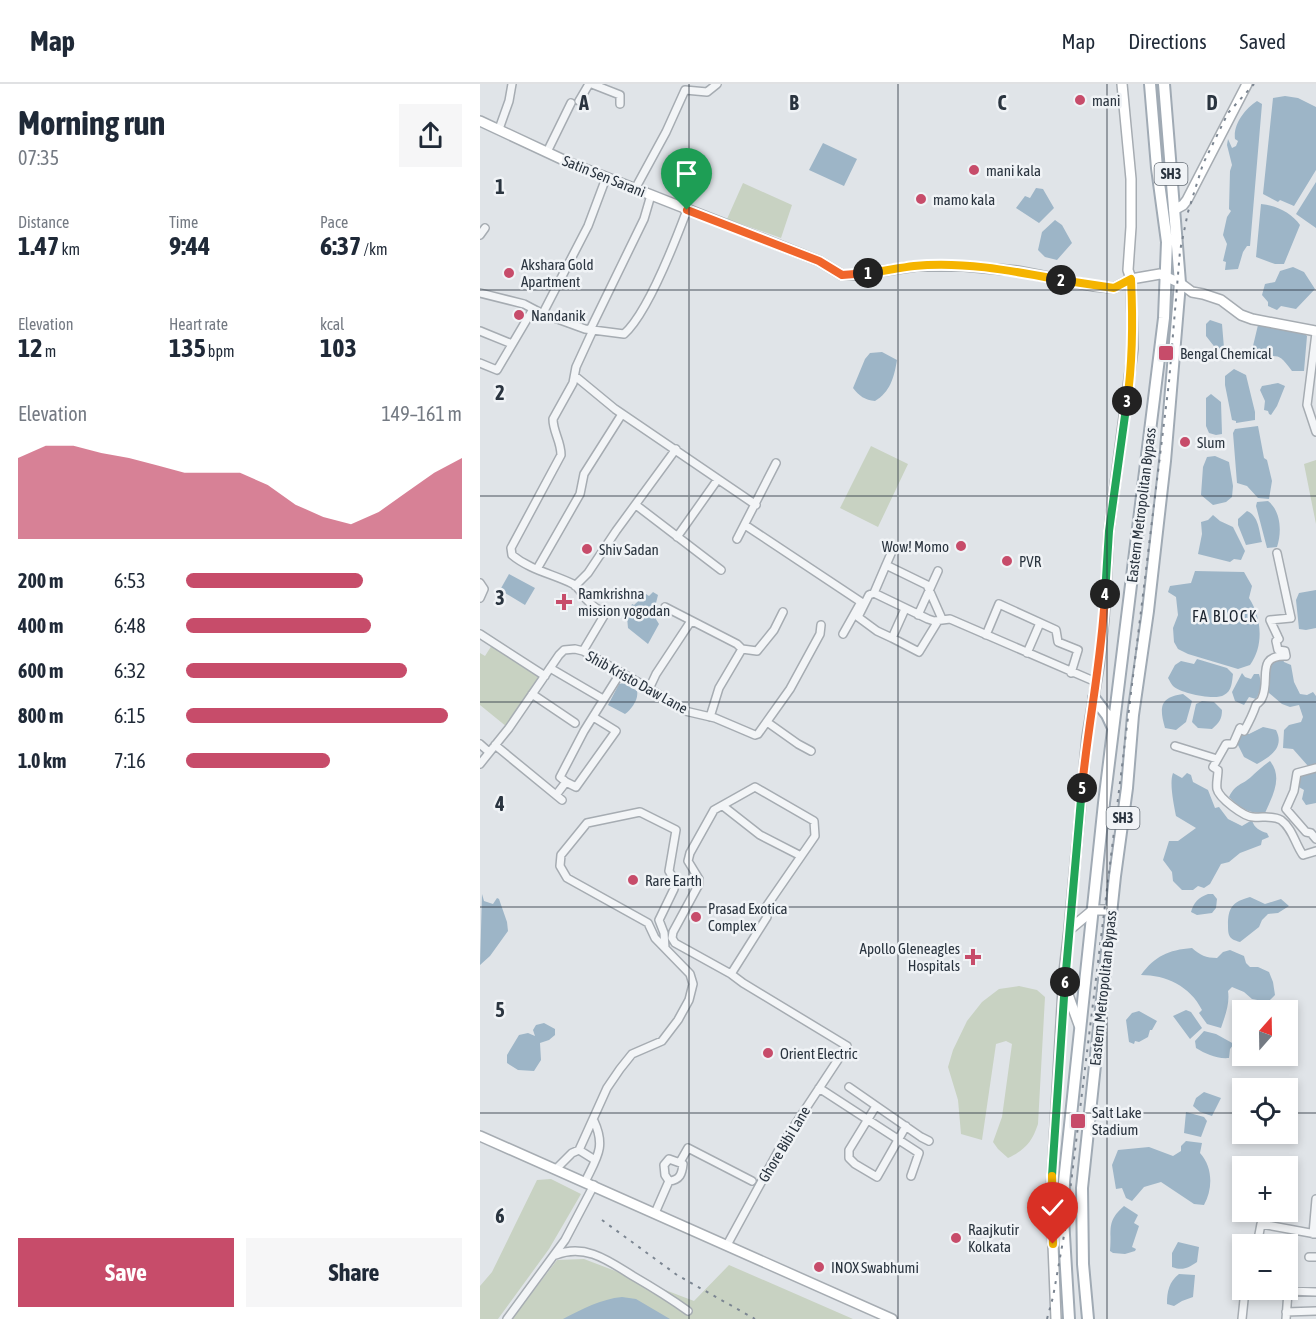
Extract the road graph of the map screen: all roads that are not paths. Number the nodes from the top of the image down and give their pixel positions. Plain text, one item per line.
1 (591, 84) edge
2 (717, 84) edge
3 (1122, 84) edge
4 (1150, 84) edge
5 (1164, 84) edge
6 (1255, 84) edge
7 (510, 85) edge
8 (1246, 87) edge
9 (579, 101) dead end
10 (571, 103) dead end
11 (621, 104) dead end
12 (480, 121) edge
13 (499, 129) junction
14 (547, 152) junction
15 (606, 178) junction
16 (635, 189) junction
17 (651, 195) junction
18 (687, 210) junction
19 (1174, 210) junction
20 (485, 228) dead end
21 (480, 235) edge
22 (1167, 276) junction
23 (1131, 279) junction
24 (1180, 283) junction
25 (480, 293) edge
26 (533, 309) junction
27 (543, 314) junction
28 (592, 330) junction
29 (480, 331) edge
30 (1316, 332) edge
31 (512, 344) junction
32 (480, 363) edge
33 (575, 376) junction
34 (621, 414) junction
35 (1316, 432) edge
36 (676, 449) junction
37 (776, 463) dead end
38 (718, 479) junction
39 (636, 505) junction
40 (756, 505) junction
41 (745, 525) junction
42 (677, 537) junction
43 (737, 539) dead end
44 (893, 549) dead end
45 (1277, 553) dead end
46 (886, 565) junction
47 (537, 569) junction
48 (721, 570) dead end
49 (938, 571) dead end
50 (480, 583) edge
51 (575, 586) junction
52 (929, 589) junction
53 (874, 592) junction
54 (480, 598) edge
55 (665, 606) dead end
56 (905, 609) junction
57 (783, 612) dead end
58 (918, 615) junction
59 (940, 620) junction
60 (691, 621) junction
61 (1040, 623) junction
62 (821, 625) dead end
63 (480, 634) edge
64 (843, 634) dead end
65 (986, 635) junction
66 (892, 638) junction
67 (741, 649) junction
68 (583, 651) junction
69 (1026, 653) junction
70 (550, 668) junction
71 (621, 672) junction
72 (1071, 673) junction
73 (545, 676) junction
74 (1096, 682) junction
75 (650, 689) junction
76 (532, 694) junction
77 (1094, 698) junction
78 (603, 699) junction
79 (594, 715) junction
80 (710, 717) junction
81 (767, 722) junction
82 (575, 723) dead end
83 (1113, 728) junction
84 (480, 744) edge
85 (495, 745) junction
86 (1175, 746) dead end
87 (811, 751) dead end
88 (489, 752) junction
89 (1217, 759) junction
90 (480, 763) edge
91 (1316, 768) edge
92 (566, 782) junction
93 (555, 795) junction
94 (562, 800) dead end
95 (723, 806) junction
96 (1316, 839) edge
97 (1316, 851) edge
98 (801, 856) junction
99 (1093, 910) junction
100 (1111, 910) junction
101 (659, 920) junction
102 (648, 923) junction
103 (1070, 930) junction
104 (665, 948) junction
105 (731, 974) junction
106 (1065, 984) junction
107 (1079, 1025) junction
108 (849, 1087) dead end
109 (819, 1088) junction
110 (876, 1106) junction
111 (594, 1120) junction
112 (868, 1120) junction
113 (906, 1126) junction
114 (480, 1136) edge
115 (898, 1139) junction
116 (929, 1141) dead end
117 (579, 1150) junction
118 (595, 1160) junction
119 (680, 1162) junction
120 (556, 1169) junction
121 (911, 1176) dead end
122 (669, 1181) junction
123 (752, 1181) dead end
124 (589, 1183) junction
125 (1316, 1199) edge
126 (655, 1213) junction
127 (1259, 1234) edge
128 (1314, 1234) edge
129 (727, 1245) junction
130 (554, 1256) junction
131 (1298, 1291) edge
132 (1316, 1292) edge
133 (1244, 1300) edge
134 (1287, 1300) edge
135 (688, 1311) dead end
136 (1316, 1311) edge
137 (1286, 1315) edge
138 (507, 1319) edge
139 (892, 1319) edge
140 (1056, 1319) edge
141 (1069, 1319) edge
142 (1088, 1319) edge
143 (1242, 1319) edge

1 - 9 street
1 - 11 street
2 - 16 street
3 - 23 street
4 - 22 main road, Eastern Metropolitan Bypass / SH3
5 - 19 main road, Eastern Metropolitan Bypass / SH3
6 - 8 street
7 - 13 street
8 - 19 street
10 - 14 street
12 - 13 street, Satin Sen Sarani
13 - 14 street, Satin Sen Sarani
14 - 15 street, Satin Sen Sarani
15 - 16 street, Satin Sen Sarani
15 - 27 street
16 - 17 street, Satin Sen Sarani
17 - 18 street, Satin Sen Sarani
17 - 28 street
18 - 23 street, Satin Sen Sarani
18 - 28 street
19 - 24 main road, Eastern Metropolitan Bypass / SH3
20 - 21 street
22 - 23 street, Satin Sen Sarani
22 - 24 street
22 - 83 main road, Eastern Metropolitan Bypass / SH3
23 - 74 street
24 - 30 street
24 - 100 main road, Eastern Metropolitan Bypass / SH3
25 - 26 street
26 - 27 street
26 - 31 street
27 - 28 street
28 - 33 street
29 - 31 street
30 - 35 street
31 - 32 street
33 - 34 street
33 - 47 street
34 - 36 street
34 - 47 street
36 - 38 street
36 - 39 street
37 - 40 street
38 - 40 street
38 - 42 street
39 - 42 street
39 - 51 street
40 - 41 street
41 - 43 street
41 - 64 street
42 - 48 street
44 - 46 street
45 - 89 street
46 - 52 street
46 - 53 street
47 - 51 street
49 - 52 street
50 - 54 street
51 - 68 street
52 - 58 street
52 - 59 street
53 - 56 street
53 - 66 street
55 - 60 street
56 - 58 street
56 - 66 street
57 - 67 street
58 - 59 street
59 - 65 street
59 - 66 street
60 - 67 street
60 - 75 street
61 - 65 street
61 - 69 street
61 - 72 street
62 - 81 street
63 - 73 street
65 - 69 street
67 - 80 street
68 - 70 street, Shib Kristo Daw Lane
68 - 71 street, Shib Kristo Daw Lane
69 - 72 street
70 - 73 street, Shib Kristo Daw Lane
70 - 78 street
71 - 75 street, Shib Kristo Daw Lane
71 - 78 street
72 - 74 street
73 - 76 street, Shib Kristo Daw Lane
74 - 77 street
75 - 80 street, Shib Kristo Daw Lane
76 - 82 street
76 - 85 street, Shib Kristo Daw Lane
77 - 83 main road
77 - 103 street
78 - 79 street
79 - 92 street
79 - 92 street
80 - 81 street, Shib Kristo Daw Lane
81 - 87 street
83 - 99 main road, Eastern Metropolitan Bypass / SH3
84 - 88 street
85 - 88 street, Shib Kristo Daw Lane
85 - 93 street
86 - 89 street
88 - 90 street, Shib Kristo Daw Lane
89 - 97 street
91 - 96 street
92 - 93 street
93 - 94 street
95 - 98 street
95 - 98 street
95 - 105 street
98 - 105 street
99 - 100 street
99 - 103 street
99 - 107 main road, Eastern Metropolitan Bypass / SH3
100 - 142 main road, Eastern Metropolitan Bypass / SH3
101 - 102 street
101 - 102 street
101 - 104 street
102 - 104 street
103 - 106 street
104 - 111 street
105 - 109 street, Ghore Bibi Lane
106 - 107 street
106 - 140 street
107 - 141 main road, Eastern Metropolitan Bypass / SH3
108 - 110 street
109 - 112 street
109 - 129 street, Ghore Bibi Lane
110 - 112 street
110 - 113 street
111 - 117 street
111 - 118 street
112 - 115 street
112 - 115 street
113 - 115 street
113 - 116 street
114 - 120 street
115 - 121 street
117 - 118 street
117 - 120 street
118 - 124 street
119 - 122 street
119 - 122 street
119 - 123 street
120 - 124 street
122 - 126 street
124 - 126 street
124 - 130 street
125 - 128 street
126 - 129 street
127 - 128 street
129 - 139 street
130 - 135 street
130 - 138 street
131 - 132 street
133 - 143 street
134 - 137 street
136 - 137 street

